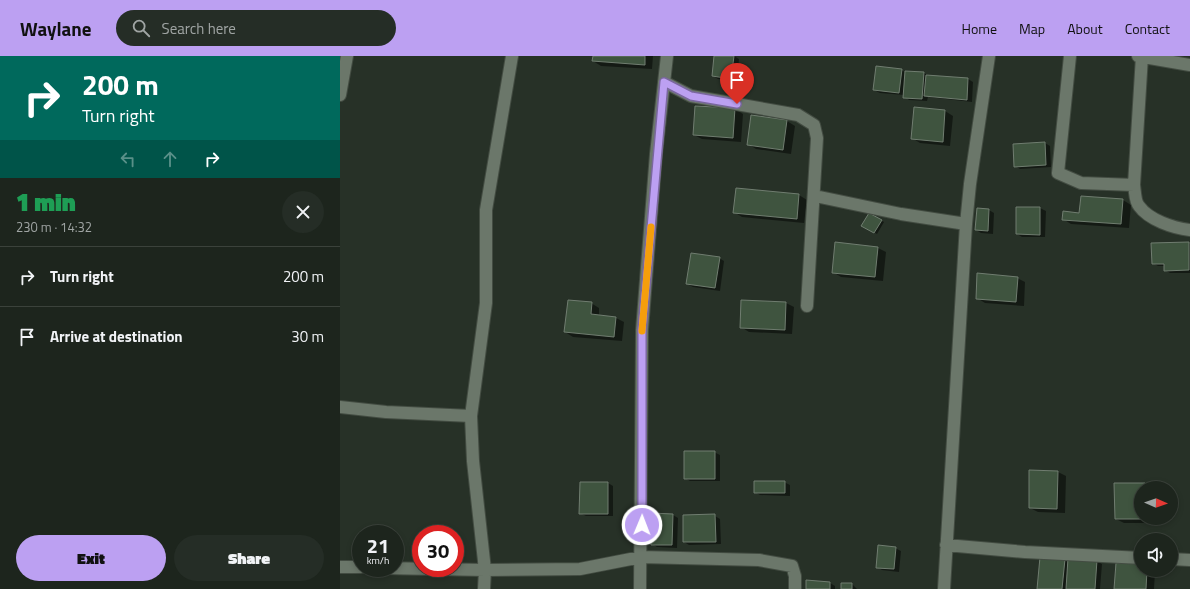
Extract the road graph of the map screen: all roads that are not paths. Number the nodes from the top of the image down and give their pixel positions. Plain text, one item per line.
1 (347, 56) edge
2 (512, 56) edge
3 (667, 56) edge
4 (989, 56) edge
5 (1070, 56) edge
6 (1138, 56) edge
7 (1142, 56) edge
8 (1190, 65) edge
9 (664, 82) junction
10 (340, 95) edge
11 (1134, 184) junction
12 (815, 196) junction
13 (966, 224) junction
14 (1190, 230) edge
15 (807, 306) dead end
16 (340, 407) edge
17 (471, 416) junction
18 (946, 545) junction
19 (641, 557) junction
20 (1134, 558) edge
21 (1178, 559) edge
22 (1190, 560) edge
23 (340, 567) edge
24 (352, 568) edge
25 (404, 568) edge
26 (485, 570) junction
27 (484, 589) edge
28 (640, 589) edge
29 (795, 589) edge
30 (944, 589) edge

1 - 10 street
2 - 17 street
3 - 9 street
4 - 13 street
5 - 11 street
6 - 7 street
7 - 8 street
7 - 11 street
9 - 12 street
9 - 19 street
11 - 14 street
12 - 13 street
12 - 15 street
13 - 18 street
16 - 17 street
17 - 26 street
18 - 20 street
18 - 30 street
19 - 26 street
19 - 28 street
19 - 29 street
21 - 22 street
23 - 24 street
25 - 26 street
26 - 27 street

